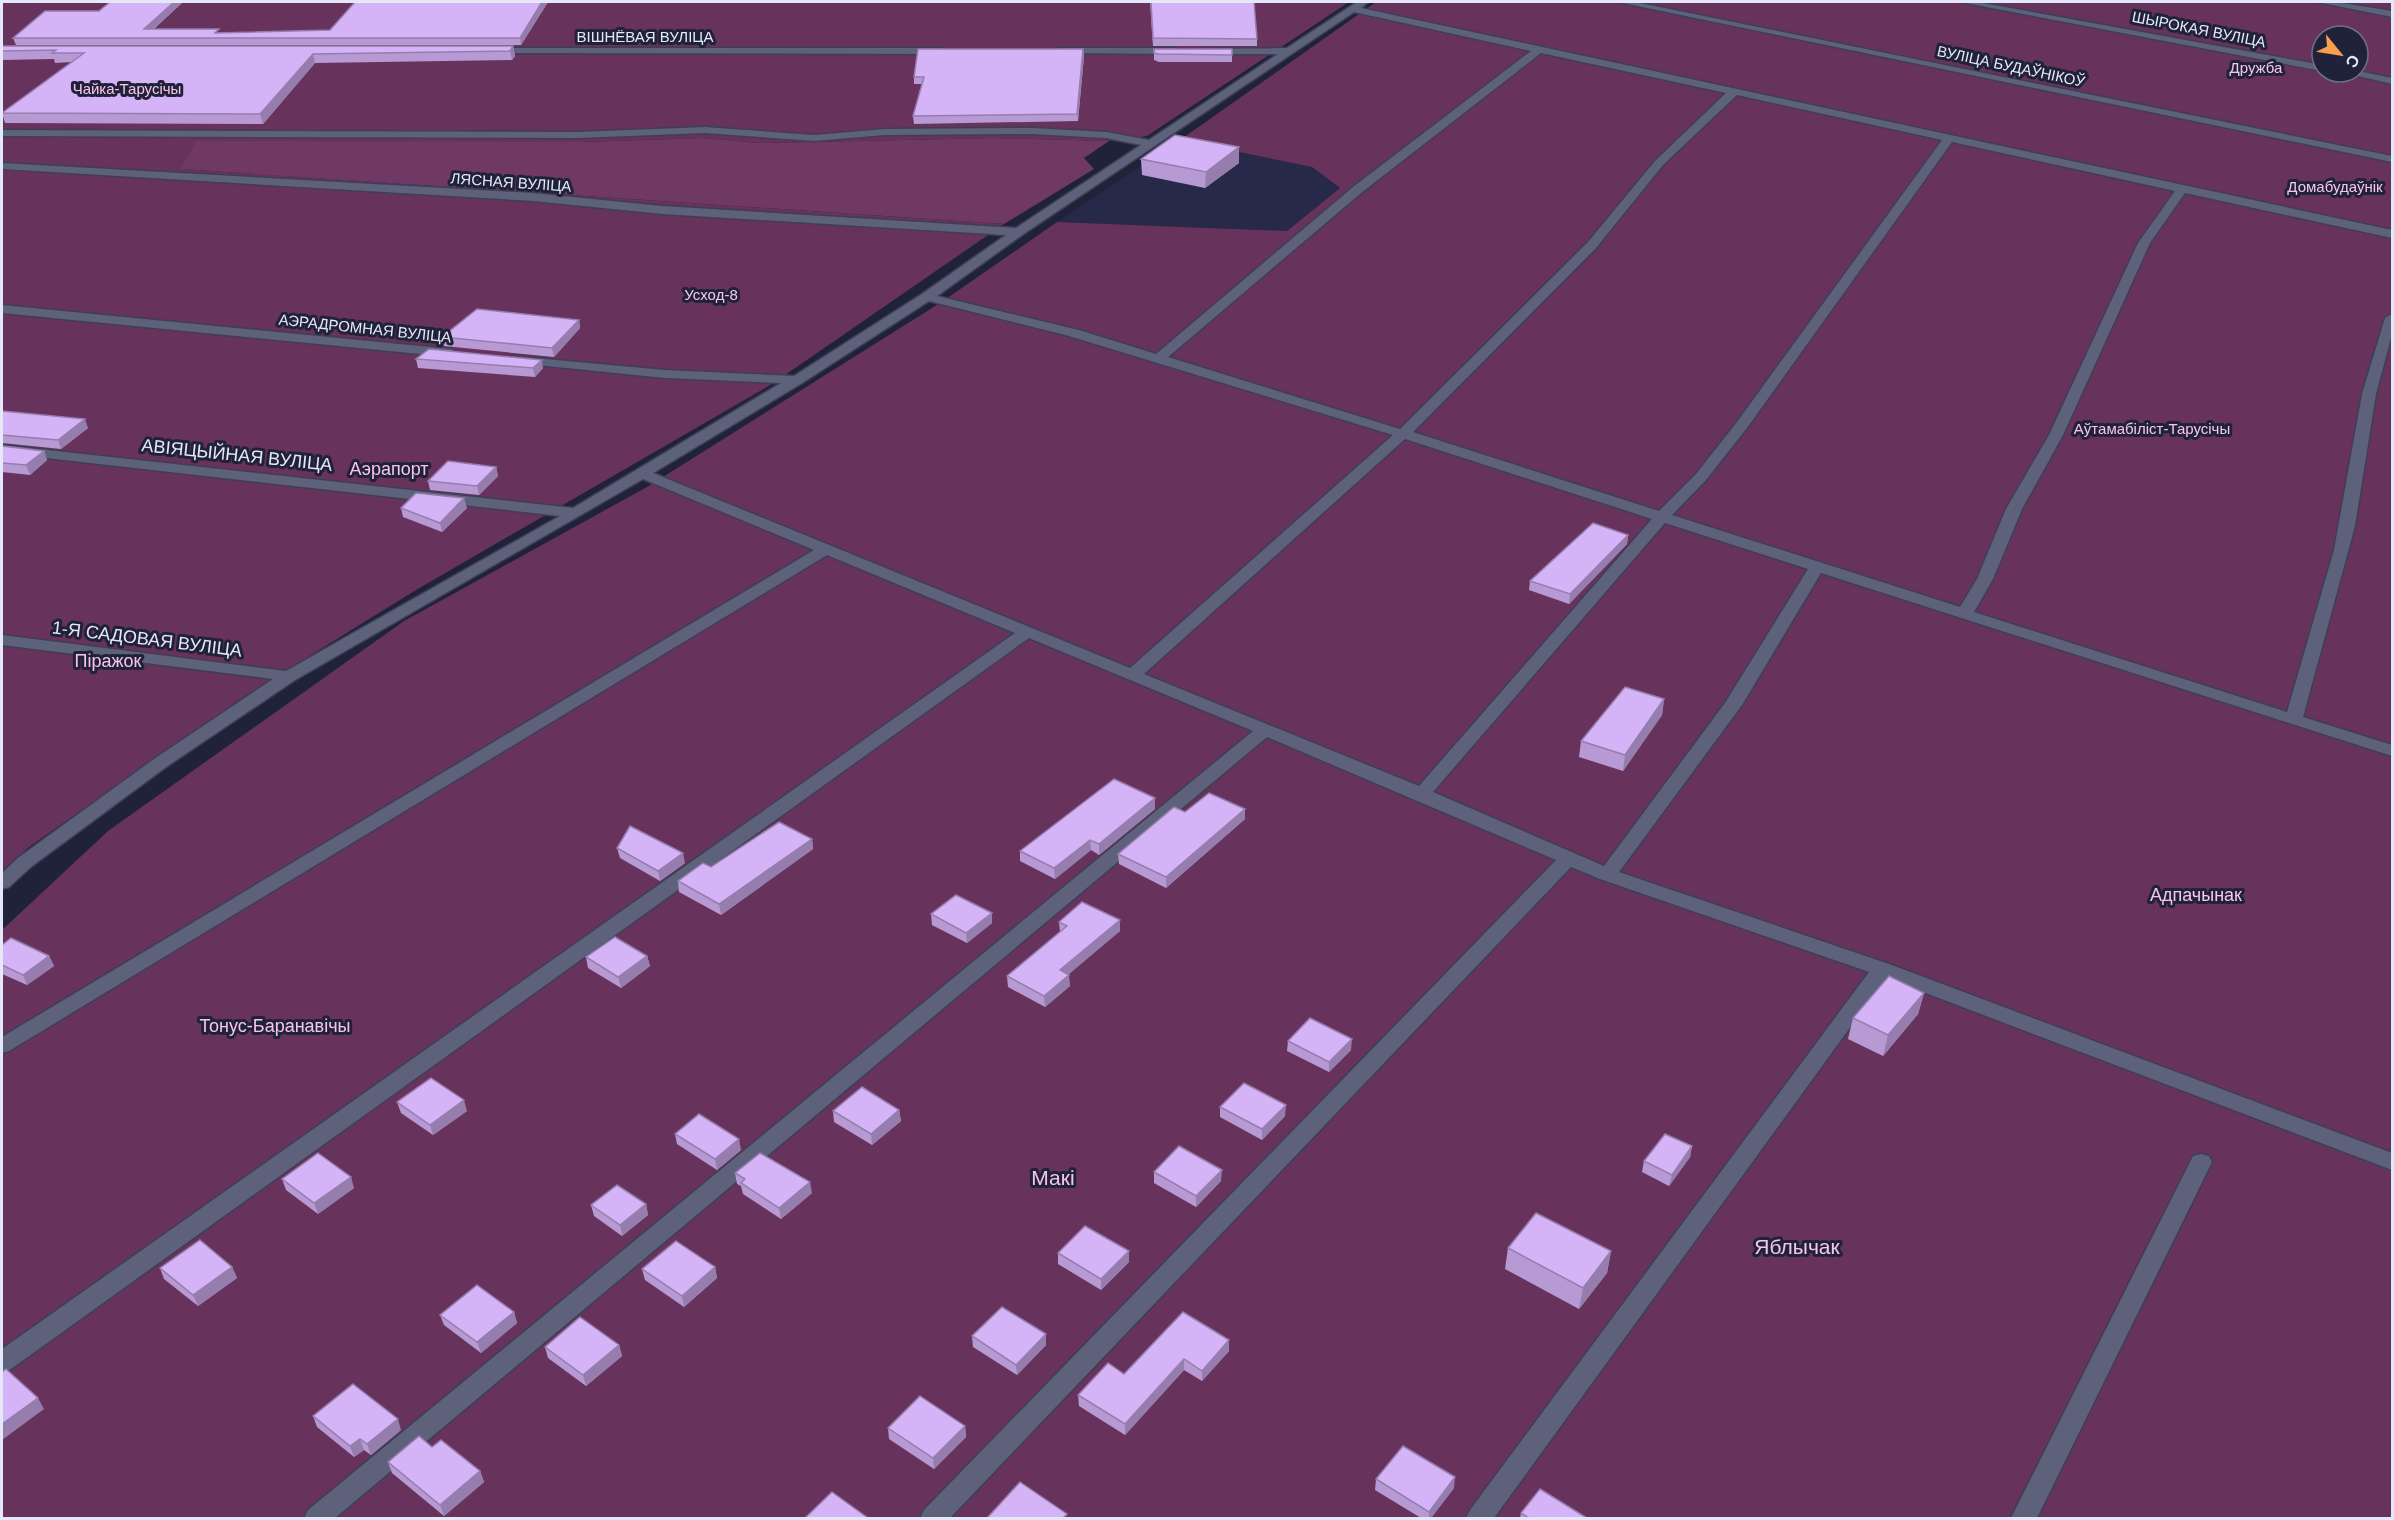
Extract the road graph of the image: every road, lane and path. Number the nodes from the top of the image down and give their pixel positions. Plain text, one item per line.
1 (1623, 2) edge
2 (1965, 2) edge
3 (2322, 2) edge
4 (1357, 5) edge
5 (2392, 14) edge
6 (1541, 48) junction
7 (478, 51) edge
8 (955, 51) edge
9 (1051, 51) edge
10 (1182, 51) edge
11 (1194, 51) edge
12 (1289, 51) junction
13 (2310, 66) edge
14 (2370, 77) edge
15 (2392, 81) edge
16 (1736, 90) junction
17 (2, 133) edge
18 (1950, 137) junction
19 (1153, 144) junction
20 (2392, 159) edge
21 (2, 166) edge
22 (2183, 187) junction
23 (1018, 232) junction
24 (2392, 234) edge
25 (927, 297) junction
26 (2, 309) edge
27 (2392, 318) edge
28 (465, 354) edge
29 (501, 358) edge
30 (1158, 359) junction
31 (797, 380) junction
32 (1403, 434) junction
33 (2, 449) edge
34 (641, 473) junction
35 (576, 513) junction
36 (1661, 518) junction
37 (825, 550) junction
38 (1816, 568) junction
39 (1964, 615) junction
40 (1028, 631) junction
41 (2, 640) edge
42 (289, 676) junction
43 (1131, 676) junction
44 (2294, 719) junction
45 (1265, 730) junction
46 (2392, 751) edge
47 (1422, 794) junction
48 (1568, 859) junction
49 (1606, 875) junction
50 (2, 883) edge
51 (1882, 969) junction
52 (2, 1046) edge
53 (2200, 1162) dead end
54 (2392, 1162) edge
55 (2, 1362) edge
56 (317, 1518) edge
57 (933, 1518) edge
58 (1479, 1518) edge
59 (2024, 1518) edge

1 - 20 street, ВУЛІЦА БУДАЎНІКОЎ
2 - 13 street, ШЫРОКАЯ ВУЛІЦА
3 - 5 street
4 - 6 street
4 - 12 street
6 - 16 street
6 - 30 street
7 - 8 street, ВІШНЁВАЯ ВУЛІЦА
9 - 10 street
11 - 12 street
12 - 19 street
14 - 15 street
16 - 18 street
16 - 32 street
17 - 19 street
18 - 22 street
18 - 36 street
19 - 23 street
21 - 23 street, ЛЯСНАЯ ВУЛІЦА
22 - 24 street
22 - 39 street
23 - 25 street
25 - 30 street
25 - 31 street
26 - 28 street, АЭРАДРОМНАЯ ВУЛІЦА
27 - 44 street
29 - 31 street
30 - 32 street
31 - 34 street
32 - 36 street
32 - 43 street
33 - 35 street, АВІЯЦЫЙНАЯ ВУЛІЦА
34 - 35 street
34 - 37 street
35 - 42 street
36 - 38 street
36 - 47 street
37 - 40 street
37 - 52 street
38 - 39 street
38 - 49 street
39 - 44 street
40 - 43 street
40 - 55 street
41 - 42 street, 1-Я САДОВАЯ ВУЛІЦА
42 - 50 street
43 - 45 street
44 - 46 street
45 - 47 street
45 - 56 street
47 - 48 street
48 - 49 street
48 - 57 street
49 - 51 street
51 - 54 street
51 - 58 street
53 - 59 street

